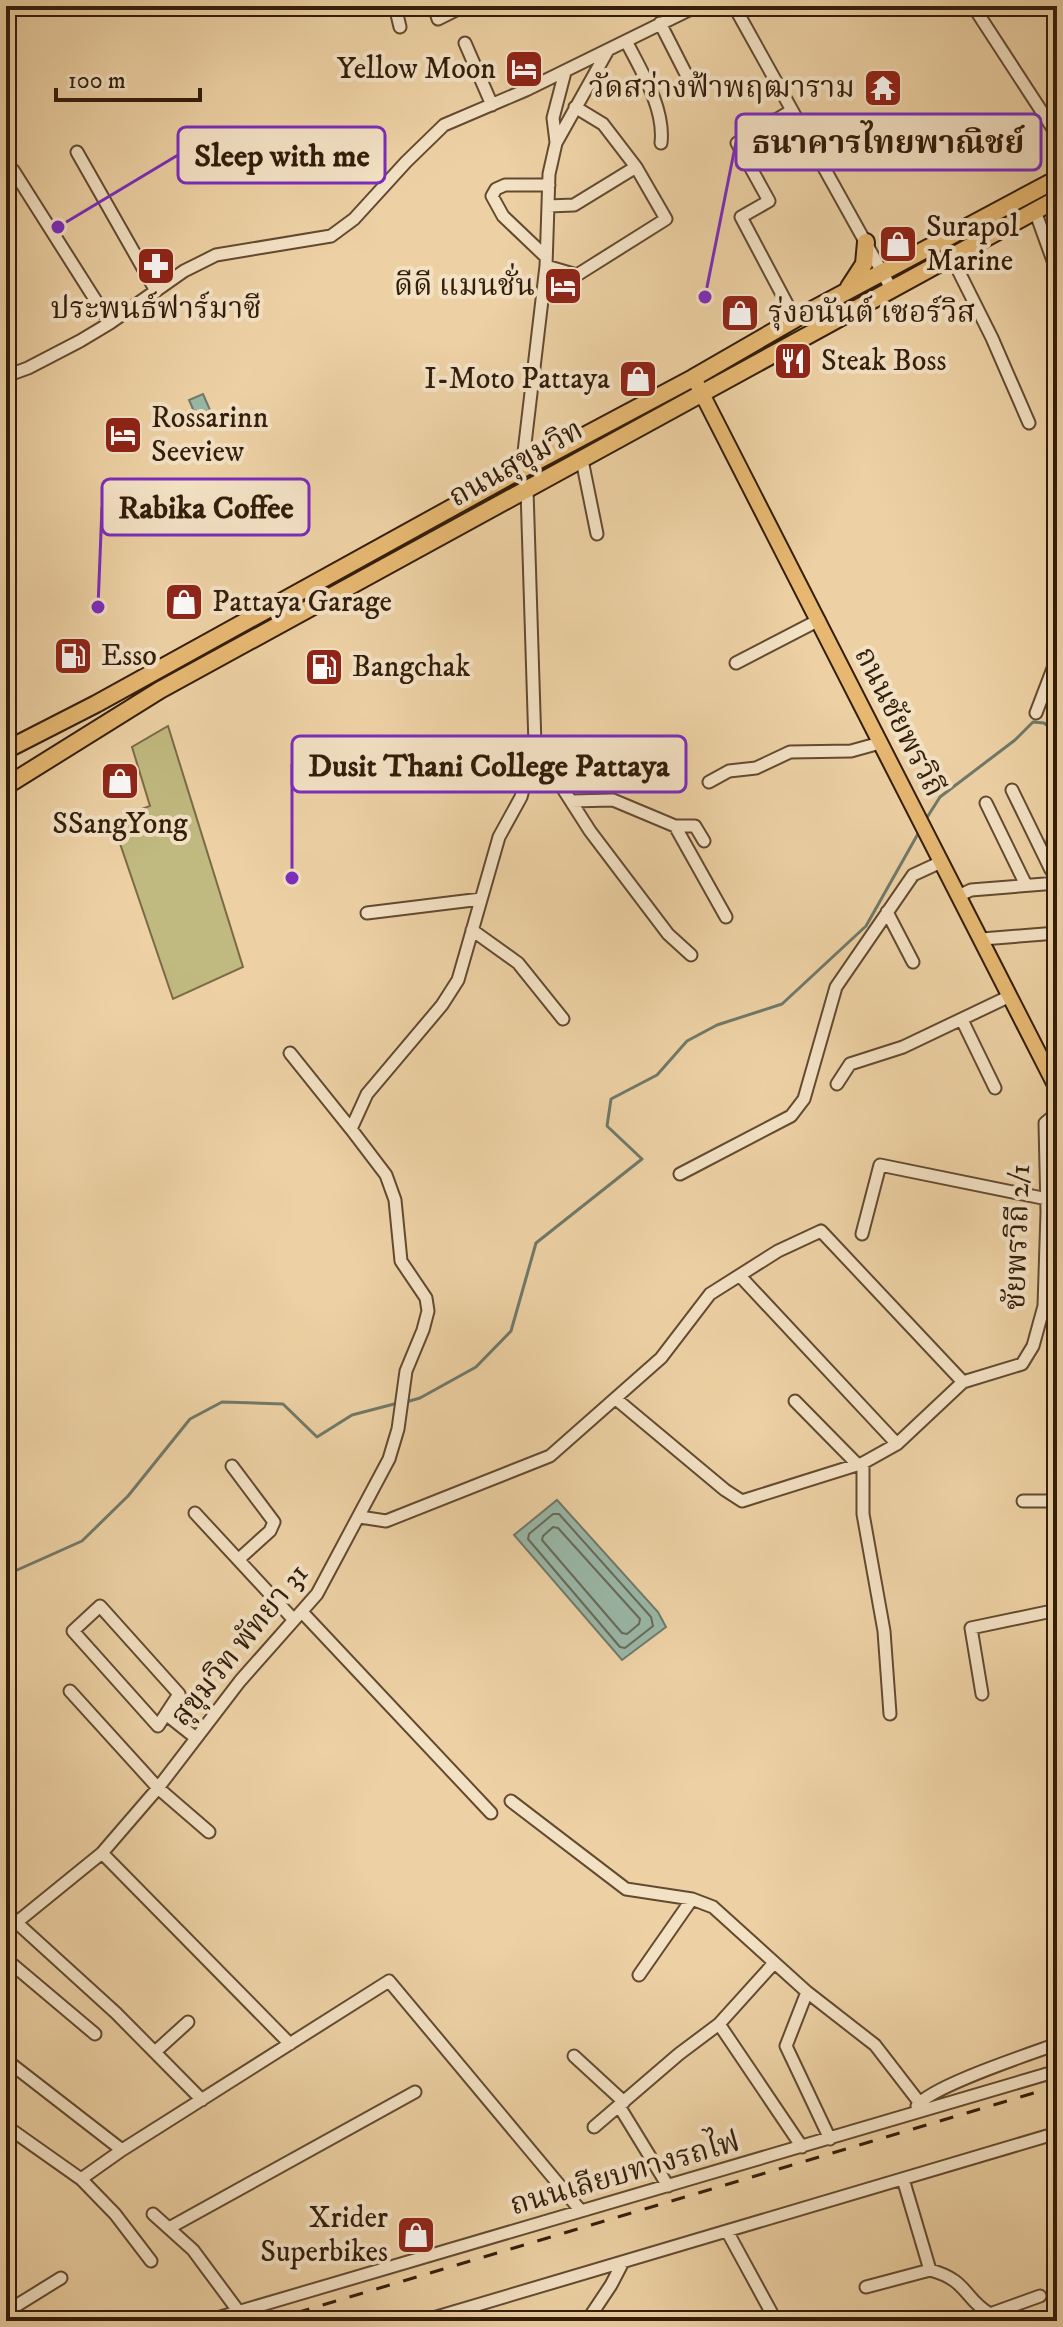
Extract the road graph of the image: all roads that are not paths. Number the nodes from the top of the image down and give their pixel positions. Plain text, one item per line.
1 (395, 6) edge
2 (434, 6) edge
3 (464, 6) edge
4 (697, 6) edge
5 (734, 6) edge
6 (973, 6) edge
7 (660, 23) junction
8 (400, 27) dead end
9 (626, 41) junction
10 (465, 43) dead end
11 (608, 50) junction
12 (565, 72) junction
13 (689, 80) dead end
14 (492, 105) junction
15 (575, 107) junction
16 (791, 111) junction
17 (1057, 135) edge
18 (556, 143) junction
19 (661, 143) dead end
20 (77, 152) dead end
21 (636, 167) junction
22 (13, 170) dead end
23 (1057, 179) edge
24 (549, 185) junction
25 (1057, 199) edge
26 (548, 206) junction
27 (1035, 211) junction
28 (866, 242) junction
29 (952, 258) junction
30 (546, 262) junction
31 (882, 272) junction
32 (892, 290) junction
33 (156, 291) junction
34 (845, 292) junction
35 (1057, 298) edge
36 (795, 319) junction
37 (110, 323) junction
38 (6, 376) edge
39 (697, 385) junction
40 (1029, 423) dead end
41 (582, 460) junction
42 (522, 469) junction
43 (527, 490) junction
44 (597, 534) dead end
45 (819, 620) junction
46 (1057, 658) edge
47 (736, 663) dead end
48 (1036, 713) dead end
49 (880, 743) junction
50 (535, 745) junction
51 (6, 750) edge
52 (709, 782) dead end
53 (6, 786) edge
54 (1012, 790) dead end
55 (571, 801) junction
56 (986, 803) dead end
57 (675, 826) junction
58 (1057, 830) edge
59 (704, 841) dead end
60 (941, 862) junction
61 (1053, 879) edge
62 (1026, 885) junction
63 (958, 896) junction
64 (481, 899) junction
65 (887, 912) junction
66 (367, 913) dead end
67 (726, 917) dead end
68 (472, 930) junction
69 (1057, 933) edge
70 (982, 939) junction
71 (691, 955) dead end
72 (913, 962) dead end
73 (1010, 996) junction
74 (563, 1019) dead end
75 (962, 1020) junction
76 (290, 1053) dead end
77 (837, 1084) dead end
78 (995, 1088) dead end
79 (1057, 1089) edge
80 (1057, 1113) edge
81 (351, 1129) junction
82 (680, 1174) dead end
83 (1047, 1199) junction
84 (862, 1234) dead end
85 (740, 1276) junction
86 (963, 1382) junction
87 (616, 1399) junction
88 (795, 1401) dead end
89 (897, 1444) junction
90 (860, 1464) junction
91 (232, 1466) dead end
92 (1023, 1501) dead end
93 (1057, 1501) edge
94 (195, 1513) dead end
95 (360, 1517) junction
96 (239, 1559) junction
97 (1057, 1610) edge
98 (298, 1616) junction
99 (70, 1691) dead end
100 (982, 1694) dead end
101 (890, 1714) dead end
102 (167, 1715) junction
103 (196, 1738) junction
104 (158, 1788) junction
105 (511, 1801) dead end
106 (491, 1813) dead end
107 (209, 1832) dead end
108 (102, 1853) junction
109 (692, 1899) junction
110 (6, 1909) edge
111 (16, 1922) junction
112 (6, 1931) edge
113 (6, 1959) edge
114 (774, 1963) junction
115 (639, 1975) dead end
116 (807, 1992) junction
117 (188, 2022) dead end
118 (719, 2024) junction
119 (95, 2034) dead end
120 (290, 2044) junction
121 (1057, 2044) edge
122 (155, 2052) junction
123 (574, 2056) dead end
124 (6, 2060) edge
125 (1057, 2071) edge
126 (415, 2092) dead end
127 (202, 2100) junction
128 (919, 2102) junction
129 (622, 2104) junction
130 (914, 2114) junction
131 (6, 2126) edge
132 (594, 2127) dead end
133 (1057, 2133) edge
134 (830, 2139) junction
135 (802, 2147) junction
136 (122, 2150) junction
137 (81, 2179) junction
138 (903, 2179) junction
139 (668, 2186) junction
140 (581, 2211) junction
141 (153, 2214) dead end
142 (169, 2228) junction
143 (727, 2231) junction
144 (151, 2261) dead end
145 (623, 2262) junction
146 (930, 2270) junction
147 (61, 2278) dead end
148 (866, 2287) dead end
149 (1040, 2296) dead end
150 (6, 2312) edge
151 (239, 2312) junction
152 (207, 2321) edge
153 (423, 2321) edge
154 (587, 2321) edge
155 (776, 2321) edge

1 - 8 street
2 - 3 street
4 - 7 street
5 - 16 street
6 - 17 street
7 - 9 street
7 - 13 street
9 - 11 street
9 - 19 street
10 - 14 street
11 - 12 street
11 - 15 street
12 - 14 street
12 - 18 street
14 - 33 street
15 - 18 street
15 - 21 street
16 - 28 street
16 - 36 street
18 - 24 street
20 - 33 street
21 - 26 street
21 - 30 street
22 - 37 street
23 - 31 highway, ถนนสุขุมวิท
24 - 26 street
24 - 30 street
25 - 27 highway, ถนนสุขุมวิท
26 - 30 street
27 - 29 highway, ถนนสุขุมวิท
27 - 35 street
28 - 31 street
28 - 34 highway
29 - 32 highway, ถนนสุขุมวิท
29 - 40 street
30 - 42 street
31 - 32 street
31 - 34 highway, ถนนสุขุมวิท
32 - 39 highway, ถนนสุขุมวิท
33 - 37 street
34 - 36 highway, ถนนสุขุมวิท
36 - 39 highway, ถนนสุขุมวิท
37 - 38 street
39 - 41 highway, ถนนสุขุมวิท
39 - 42 highway, ถนนสุขุมวิท
39 - 45 main road, ถนนชัยพรวิถี
41 - 43 highway, ถนนสุขุมวิท
41 - 44 street
42 - 51 highway, ถนนสุขุมวิท
43 - 50 street
43 - 53 highway, ถนนสุขุมวิท
45 - 47 street
45 - 49 main road, ถนนชัยพรวิถี
46 - 48 street
49 - 52 street
49 - 60 main road, ถนนชัยพรวิถี
50 - 55 street
50 - 64 street
54 - 61 street
55 - 57 street
55 - 71 street
56 - 62 street
57 - 59 street
57 - 67 street
58 - 61 street
60 - 63 main road, ถนนชัยพรวิถี
60 - 65 street
61 - 62 street
62 - 63 street
63 - 70 main road, ถนนชัยพรวิถี
64 - 66 street
64 - 68 street
65 - 72 street
65 - 82 street
68 - 74 street
68 - 81 street
69 - 70 street
70 - 73 main road, ถนนชัยพรวิถี
73 - 75 street
73 - 79 main road, ถนนชัยพรวิถี
75 - 77 street
75 - 78 street
76 - 81 street, สุขุมวิท พัทยา 31
80 - 83 street, ชัยพรวิถี 2/1
81 - 95 street, สุขุมวิท พัทยา 31
83 - 84 street
83 - 86 street, ชัยพรวิถี 2/1
85 - 86 street
85 - 87 street
85 - 89 street
86 - 89 street, ชัยพรวิถี 2/1
87 - 90 street, ชัยพรวิถี 2/1
87 - 95 street
88 - 90 street
89 - 90 street, ชัยพรวิถี 2/1
90 - 101 street
91 - 96 street
92 - 93 street
94 - 96 street
95 - 98 street, สุขุมวิท พัทยา 31
96 - 98 street
97 - 100 street
98 - 103 street, สุขุมวิท พัทยา 31
98 - 106 street
99 - 104 street
102 - 102 street
102 - 103 street
103 - 104 street, สุขุมวิท พัทยา 31
104 - 107 street
104 - 108 street, สุขุมวิท พัทยา 31
105 - 109 street
108 - 111 street, สุขุมวิท พัทยา 31
108 - 120 street
109 - 114 street
109 - 115 street
110 - 111 street
111 - 112 street, สุขุมวิท พัทยา 31
111 - 122 street
113 - 119 street
114 - 116 street
114 - 118 street
116 - 128 street
116 - 134 street
117 - 122 street
118 - 129 street
118 - 135 street
120 - 127 street
120 - 140 street
121 - 128 street
122 - 127 street
123 - 129 street
124 - 136 street
125 - 130 street, ถนนเลียบทางรถไฟ
126 - 142 street
127 - 136 street
128 - 130 street
129 - 132 street
129 - 139 street
130 - 134 street, ถนนเลียบทางรถไฟ
131 - 137 street
133 - 138 street
134 - 135 street, ถนนเลียบทางรถไฟ
135 - 139 street, ถนนเลียบทางรถไฟ
136 - 137 street
137 - 144 street
138 - 143 street
138 - 146 street
139 - 140 street, ถนนเลียบทางรถไฟ
140 - 151 street, ถนนเลียบทางรถไฟ
141 - 142 street
142 - 151 street
143 - 145 street
143 - 155 street
145 - 153 street
145 - 154 street
146 - 148 street
146 - 149 street
147 - 150 street
151 - 152 street, ถนนเลียบทางรถไฟ

